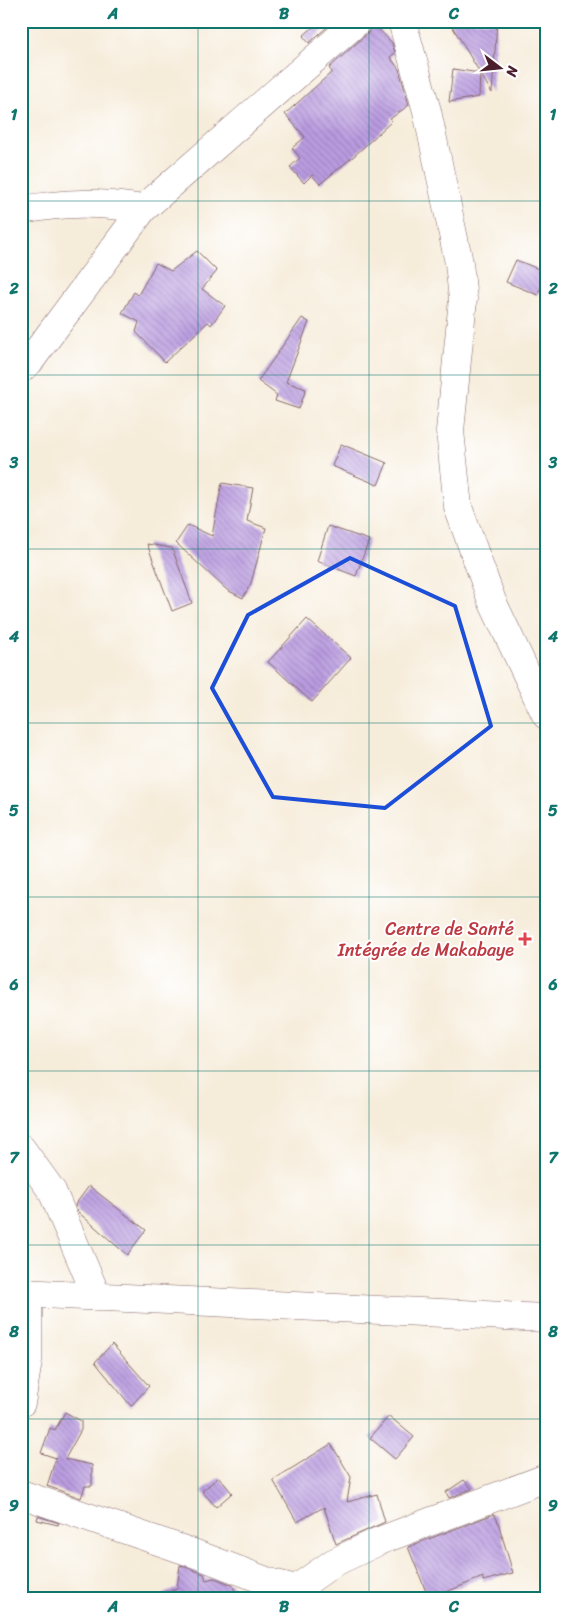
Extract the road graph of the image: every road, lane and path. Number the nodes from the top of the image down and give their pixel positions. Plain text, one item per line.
1 (358, 21) edge
2 (402, 21) edge
3 (143, 209) junction
4 (21, 210) edge
5 (21, 369) edge
6 (546, 715) edge
7 (21, 1148) edge
8 (25, 1294) edge
9 (97, 1297) junction
10 (546, 1318) edge
11 (21, 1403) edge
12 (546, 1478) edge
13 (21, 1494) edge
14 (269, 1582) junction
15 (302, 1594) edge
16 (247, 1599) edge

1 - 3 street
2 - 6 street
3 - 4 street
3 - 5 street
7 - 9 street
8 - 9 street
8 - 11 street
9 - 10 street
12 - 15 street
13 - 14 street
14 - 15 street
14 - 16 street

